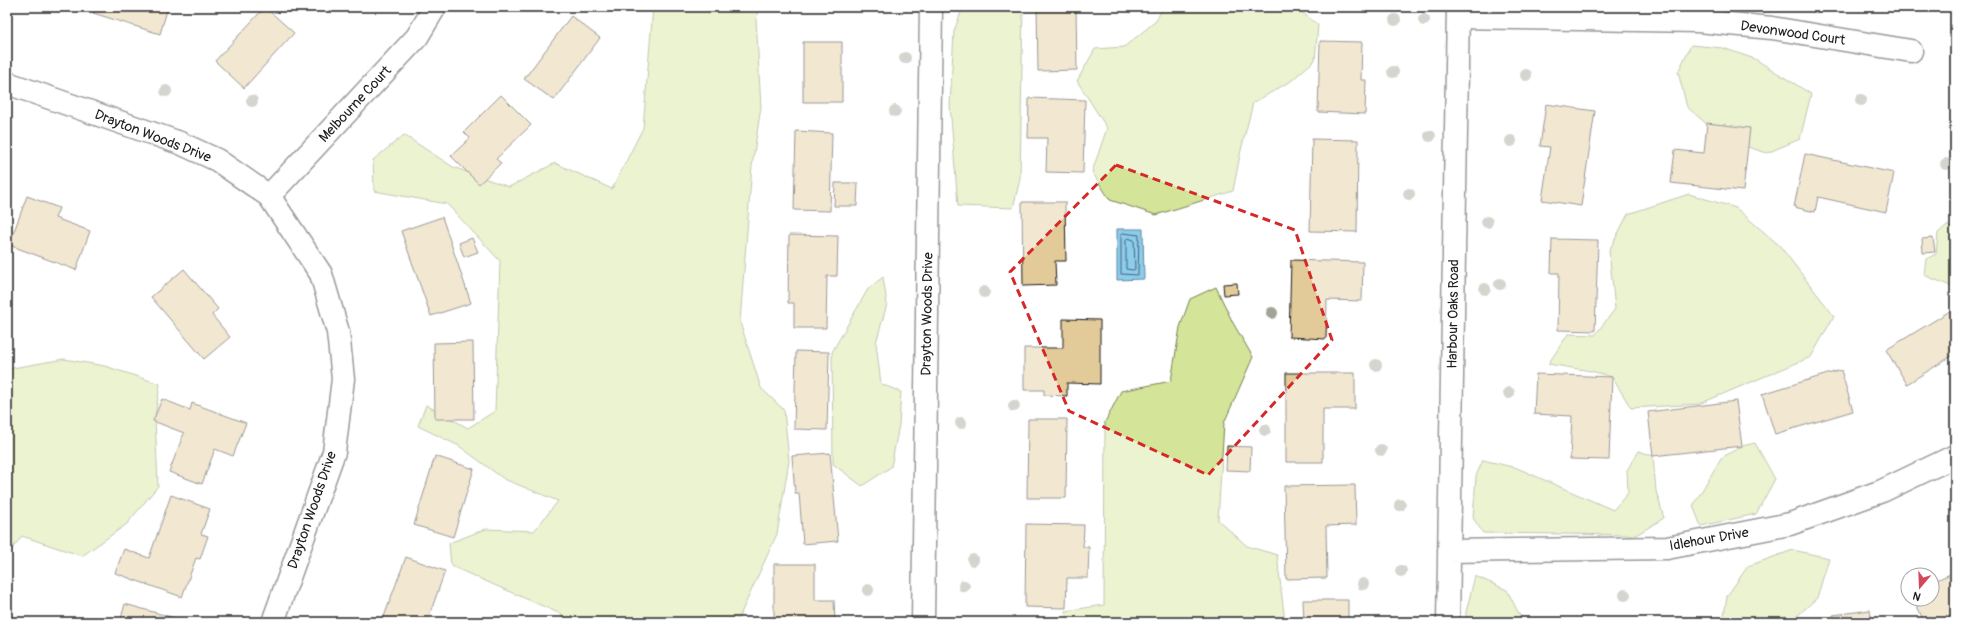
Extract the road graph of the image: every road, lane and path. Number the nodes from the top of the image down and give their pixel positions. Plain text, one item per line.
1 (435, 7) edge
2 (931, 7) edge
3 (1458, 12) edge
4 (1911, 51) dead end
5 (7, 83) edge
6 (269, 196) junction
7 (1955, 456) edge
8 (1449, 551) junction
9 (273, 622) edge
10 (923, 622) edge
11 (1448, 622) edge

1 - 6 street, Melbourne Court
2 - 10 street, Drayton Woods Drive
3 - 4 street, Devonwood Court
3 - 8 street, Harbour Oaks Road
5 - 6 street, Drayton Woods Drive
6 - 9 street, Drayton Woods Drive
7 - 8 street, Idlehour Drive
8 - 11 street, Harbour Oaks Road

